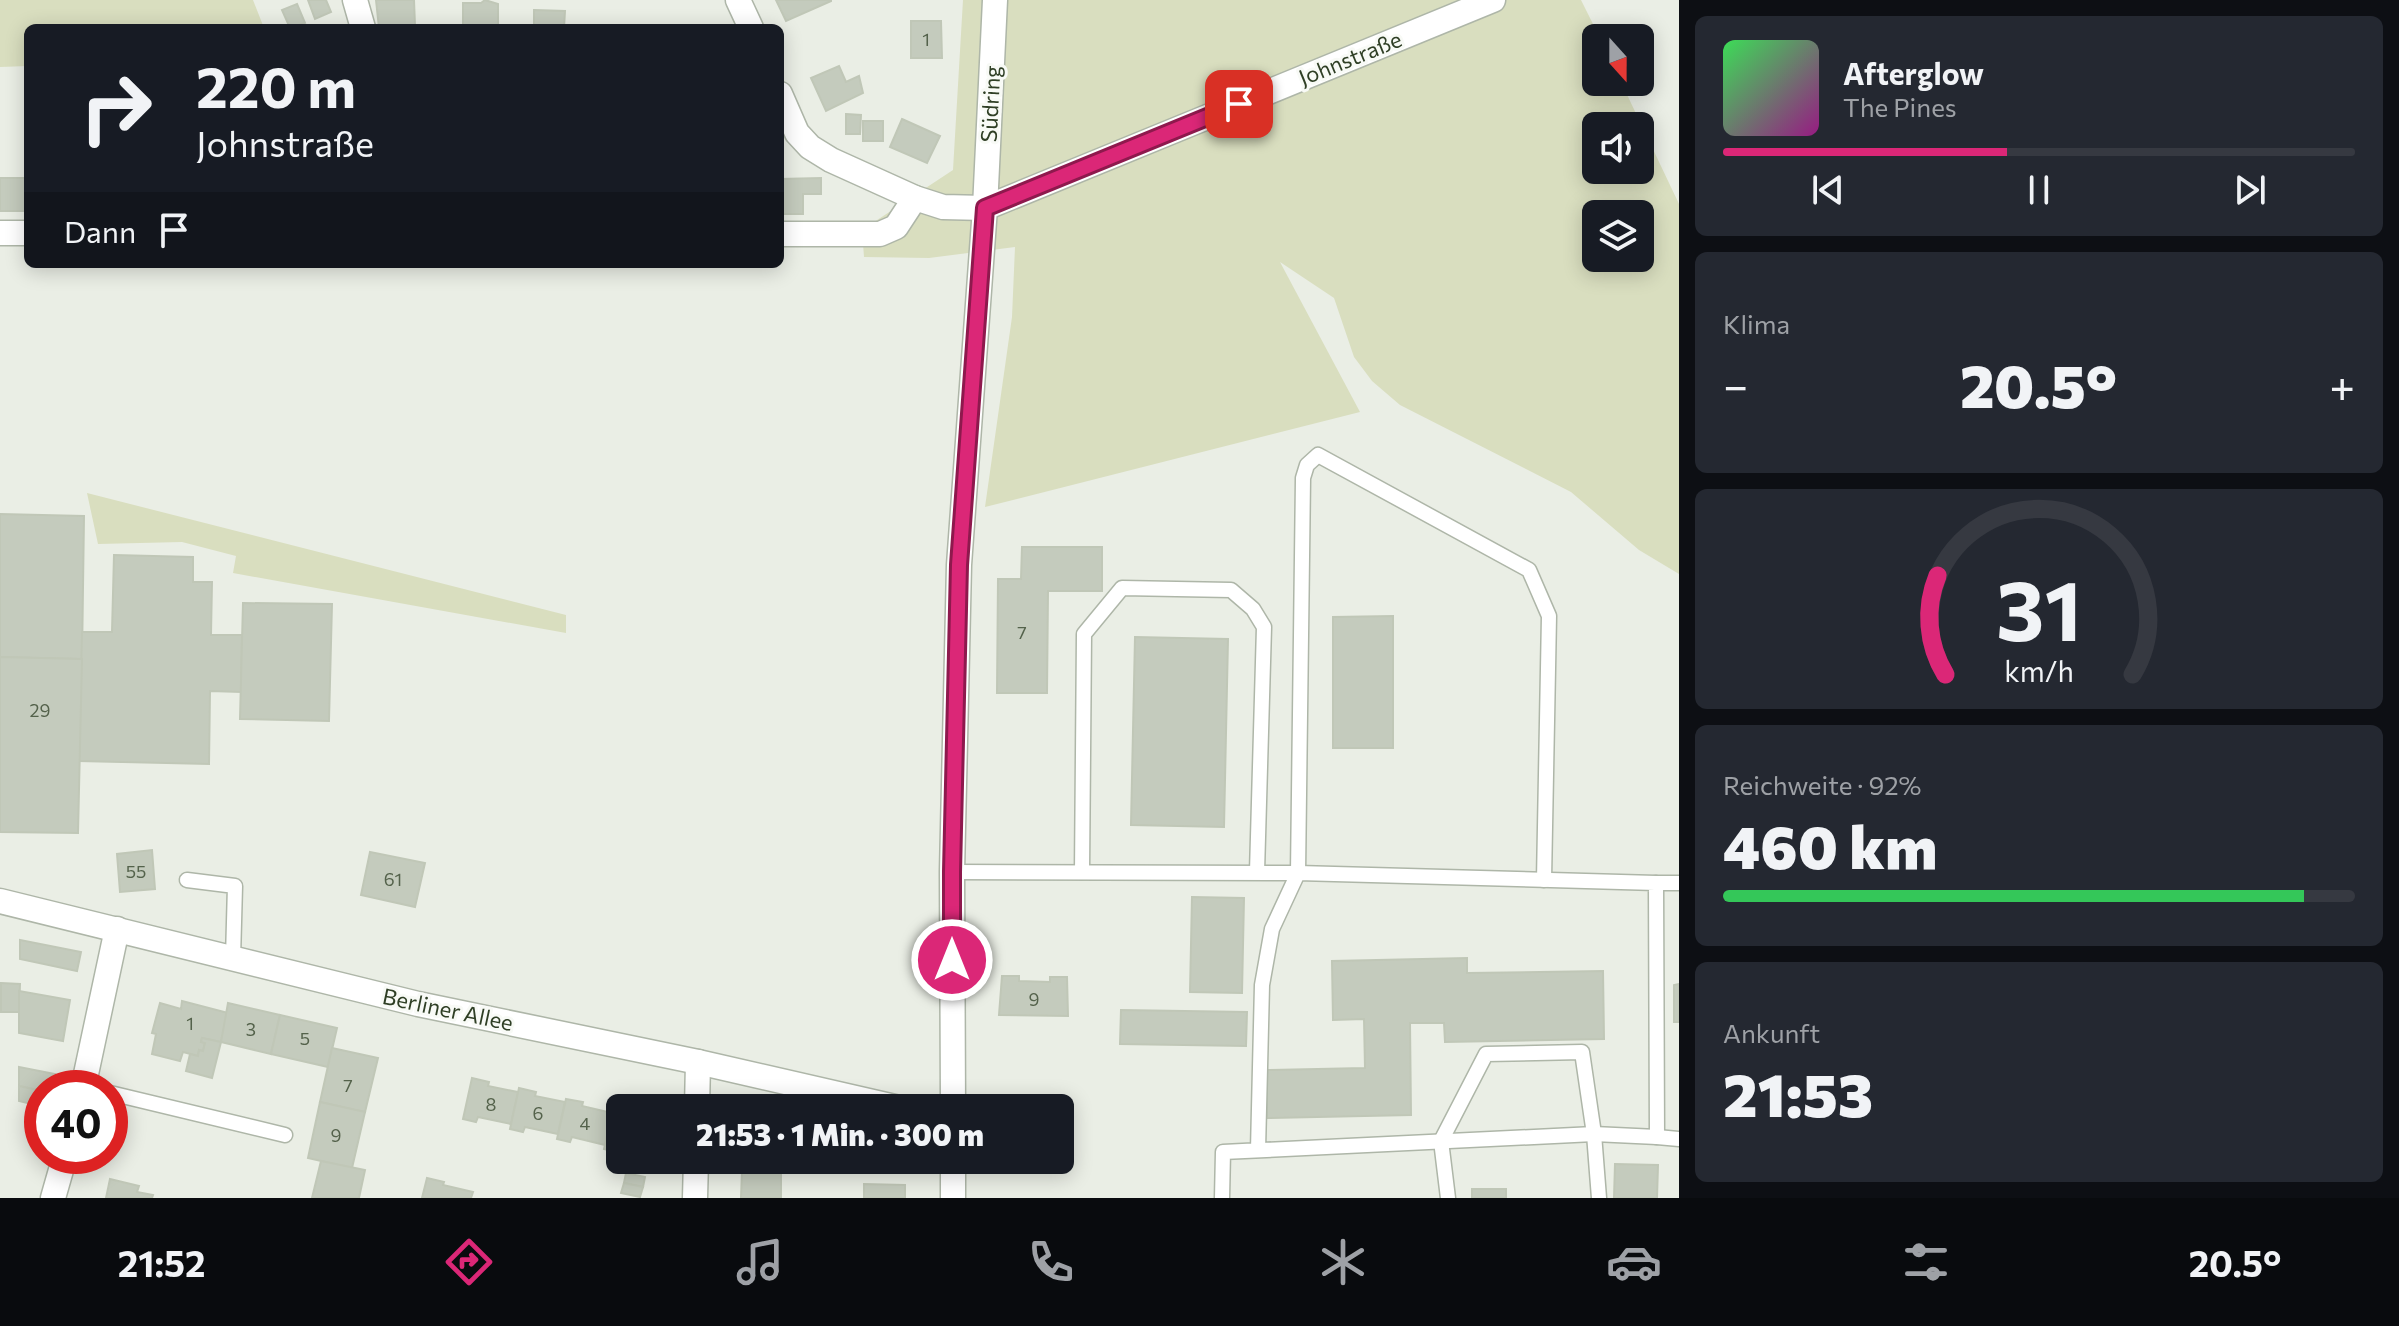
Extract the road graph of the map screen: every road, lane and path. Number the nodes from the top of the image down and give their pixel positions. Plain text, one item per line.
1 (355, 0) edge
2 (738, 0) edge
3 (995, 0) edge
4 (1493, 0) edge
5 (362, 24) edge
6 (749, 24) edge
7 (784, 103) edge
8 (915, 198) junction
9 (985, 208) junction
10 (0, 233) edge
11 (24, 233) edge
12 (784, 234) edge
13 (952, 872) junction
14 (1082, 872) junction
15 (1257, 872) junction
16 (1298, 873) junction
17 (187, 880) dead end
18 (1544, 880) junction
19 (1656, 883) junction
20 (1679, 883) edge
21 (0, 901) edge
22 (117, 929) junction
23 (233, 958) junction
24 (698, 1062) junction
25 (90, 1070) edge
26 (697, 1094) edge
27 (838, 1094) edge
28 (953, 1094) edge
29 (128, 1097) edge
30 (1594, 1134) junction
31 (285, 1135) dead end
32 (1657, 1137) junction
33 (1679, 1139) edge
34 (1441, 1141) junction
35 (1258, 1150) junction
36 (60, 1174) edge
37 (696, 1174) edge
38 (953, 1174) edge
39 (53, 1198) edge
40 (695, 1198) edge
41 (953, 1198) edge
42 (1222, 1198) edge
43 (1448, 1198) edge
44 (1599, 1198) edge

1 - 5 street
2 - 6 street
3 - 9 street, Südring
4 - 9 street, Johnstraße
7 - 8 street
8 - 9 street
8 - 12 street
9 - 13 street, Südring
10 - 11 street
13 - 14 lane
13 - 28 street, Südring
14 - 15 lane
14 - 15 lane
15 - 16 lane
16 - 18 lane
16 - 18 lane
16 - 35 lane
17 - 23 lane
18 - 19 lane
19 - 20 lane
19 - 32 lane
21 - 22 street, Berliner Allee
22 - 23 street, Berliner Allee
22 - 25 street
23 - 24 street, Berliner Allee
24 - 26 street
24 - 27 street, Berliner Allee
29 - 31 lane
30 - 32 lane
30 - 34 lane
30 - 34 lane
30 - 44 lane
32 - 33 lane
34 - 35 lane
34 - 43 lane
35 - 42 lane
36 - 39 street
37 - 40 street
38 - 41 street

